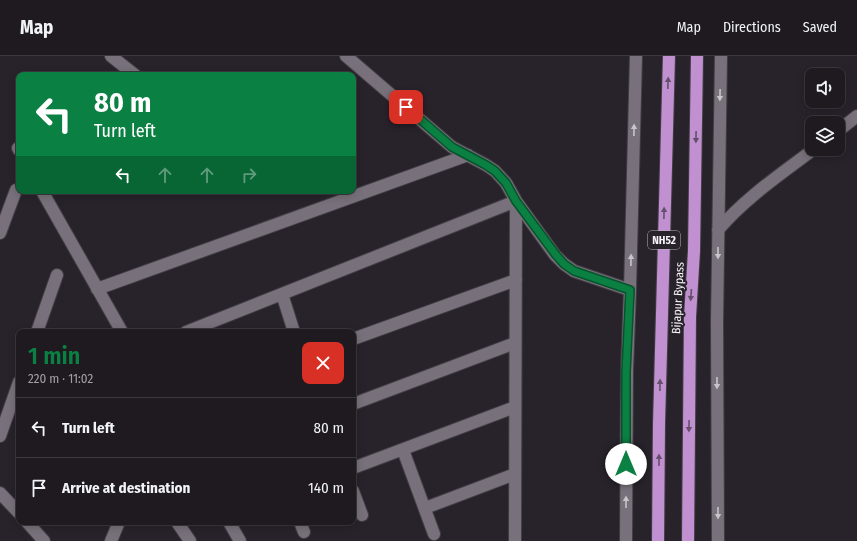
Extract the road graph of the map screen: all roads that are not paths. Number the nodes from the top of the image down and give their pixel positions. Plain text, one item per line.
1 (110, 56) edge
2 (346, 56) edge
3 (636, 56) edge
4 (669, 56) edge
5 (697, 56) edge
6 (721, 56) edge
7 (131, 72) edge
8 (857, 116) edge
9 (845, 125) edge
10 (468, 155) junction
11 (805, 155) edge
12 (16, 190) dead end
13 (44, 194) edge
14 (516, 201) junction
15 (718, 230) junction
16 (0, 233) edge
17 (57, 275) dead end
18 (516, 280) junction
19 (97, 289) junction
20 (630, 290) junction
21 (282, 294) junction
22 (38, 329) edge
23 (120, 329) edge
24 (194, 329) edge
25 (293, 329) edge
26 (356, 338) edge
27 (515, 343) junction
28 (16, 391) edge
29 (356, 403) edge
30 (515, 407) junction
31 (0, 436) edge
32 (403, 450) junction
33 (356, 467) edge
34 (515, 474) junction
35 (0, 493) edge
36 (356, 499) edge
37 (425, 508) junction
38 (16, 510) edge
39 (362, 515) dead end
40 (118, 525) edge
41 (179, 525) edge
42 (231, 525) edge
43 (38, 527) edge
44 (434, 534) dead end
45 (44, 541) edge
46 (111, 541) edge
47 (190, 541) edge
48 (240, 541) edge
49 (515, 541) edge
50 (626, 541) edge
51 (658, 541) edge
52 (688, 541) edge
53 (718, 541) edge

1 - 7 street
2 - 10 street
20 -> 3 street
51 -> 4 highway, Bijapur Bypass / NH52
5 -> 52 highway, Bijapur Bypass / NH52
6 -> 15 street
8 - 9 street
10 - 14 street
10 - 19 street
11 - 15 street
12 - 16 street
13 - 19 street
14 - 18 street
14 - 20 street
14 - 21 street
15 -> 53 street
17 - 22 street
18 - 26 street
18 - 27 street
19 - 23 street
50 -> 20 street
21 - 24 street
21 - 25 street
27 - 29 street
27 - 30 street
28 - 31 street
30 - 32 street
30 - 34 street
32 - 33 street
32 - 37 street
34 - 37 street
34 - 49 street
35 - 38 street
36 - 39 street
37 - 44 street
40 - 46 street
41 - 47 street
42 - 48 street
43 - 45 street

